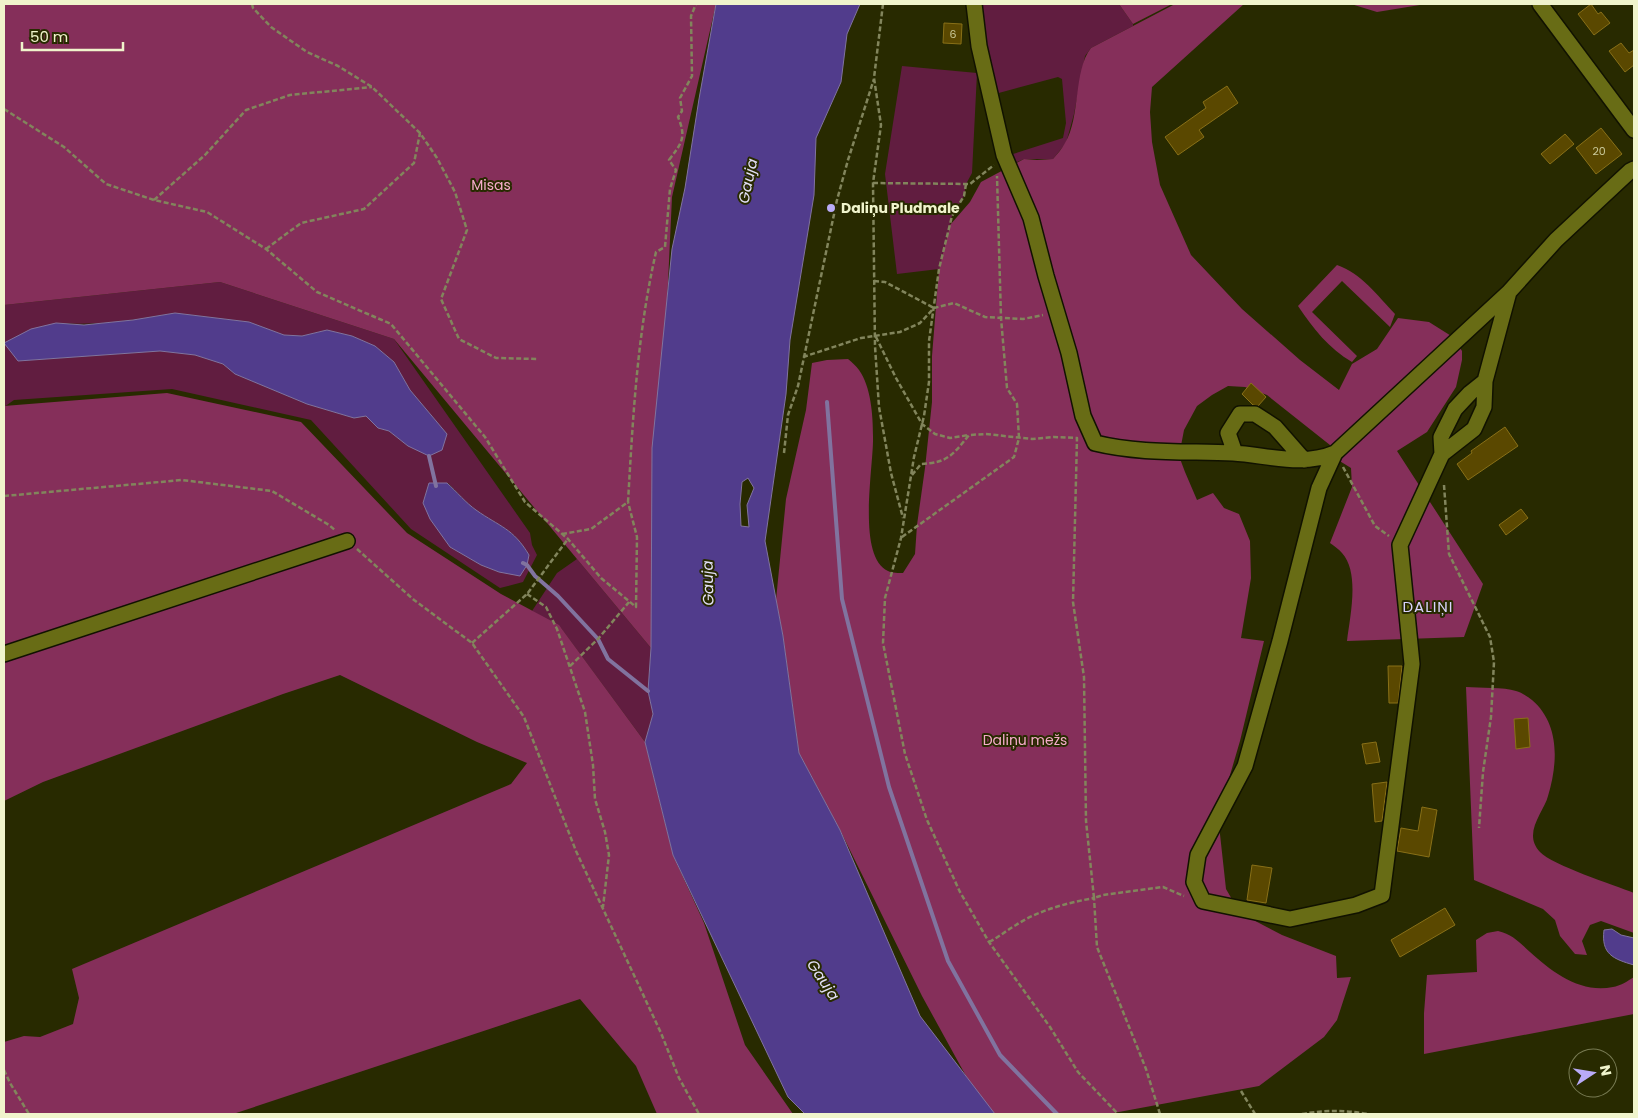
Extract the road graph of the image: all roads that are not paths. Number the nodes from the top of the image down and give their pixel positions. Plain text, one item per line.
1 (974, 4) edge
2 (1545, 5) edge
3 (1634, 130) edge
4 (1634, 168) edge
5 (1509, 292) junction
6 (1485, 381) junction
7 (1235, 453) junction
8 (1335, 453) junction
9 (1442, 454) junction
10 (1304, 460) junction
11 (347, 541) road end
12 (4, 654) edge

1 - 7 street
2 - 3 street
4 - 5 street
5 - 6 street
5 - 8 street
6 - 9 street
6 - 9 street
7 - 10 street
7 - 10 street
8 - 9 street
8 - 10 street
11 - 12 street

